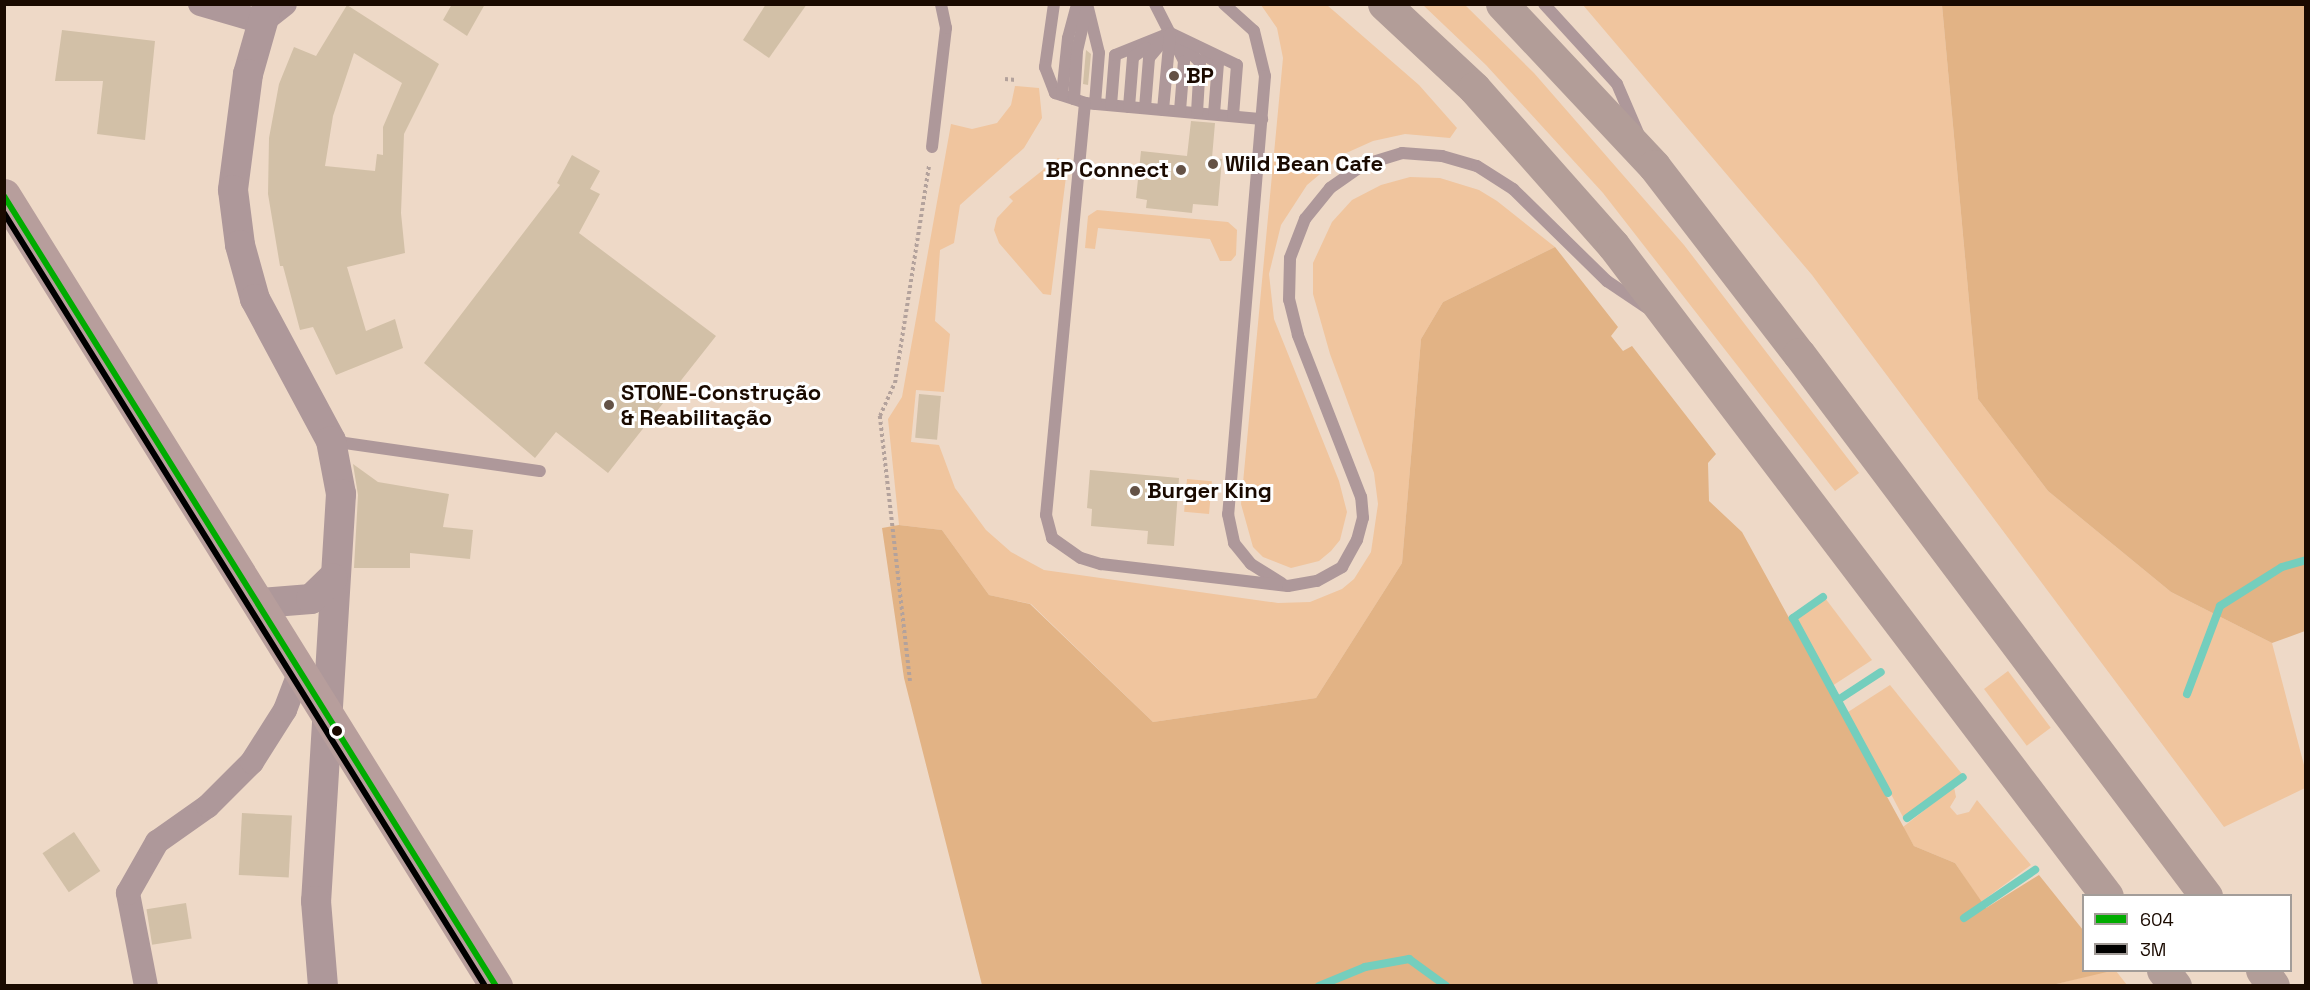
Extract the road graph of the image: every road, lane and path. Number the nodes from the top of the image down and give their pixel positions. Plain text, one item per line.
1 (200, 4) edge
2 (941, 4) edge
3 (1054, 4) edge
4 (1155, 4) edge
5 (1224, 4) edge
6 (1384, 4) edge
7 (1502, 4) edge
8 (1544, 4) edge
9 (1084, 6) edge
10 (272, 10) edge
11 (1170, 33) junction
12 (1005, 79) dead end
13 (1016, 80) dead end
14 (1079, 100) junction
15 (1111, 105) junction
16 (1129, 107) junction
17 (1145, 108) junction
18 (1163, 110) junction
19 (1180, 111) junction
20 (1197, 113) junction
21 (1214, 114) junction
22 (1233, 116) junction
23 (1262, 119) junction
24 (932, 147) joint
25 (1654, 166) junction
26 (4, 195) edge
27 (1682, 333) junction
28 (331, 441) junction
29 (540, 471) dead end
30 (333, 578) junction
31 (1287, 586) junction
32 (261, 603) junction
33 (301, 668) junction
34 (910, 681) dead end
35 (327, 708) junction
36 (2105, 894) edge
37 (2204, 894) edge
38 (2164, 972) edge
39 (2263, 972) edge
40 (146, 986) edge
41 (323, 986) edge
42 (496, 986) edge
43 (2175, 986) edge
44 (2273, 986) edge

1 - 10 street
2 - 24 lane
3 - 14 lane
4 - 11 lane
5 - 23 lane
6 - 27 highway
7 - 25 highway
8 - 25 lane
9 - 14 lane
9 - 14 lane
10 - 28 street
11 - 15 lane
11 - 16 lane
11 - 17 lane
11 - 18 lane
11 - 19 lane
11 - 20 lane
11 - 21 lane
11 - 22 lane
12 - 13 path
14 - 15 lane
14 - 31 lane
15 - 16 lane
16 - 17 lane
17 - 18 lane
18 - 19 lane
19 - 20 lane
20 - 21 lane
21 - 22 lane
22 - 23 lane
23 - 31 lane
24 - 34 path
25 - 37 highway
26 - 32 main road
27 - 31 lane
27 - 36 highway
28 - 29 lane
28 - 30 street
30 - 32 street
30 - 33 street
30 - 35 street
32 - 33 main road
33 - 35 main road
33 - 40 street
35 - 41 street
35 - 42 main road
38 - 43 highway
39 - 44 highway

